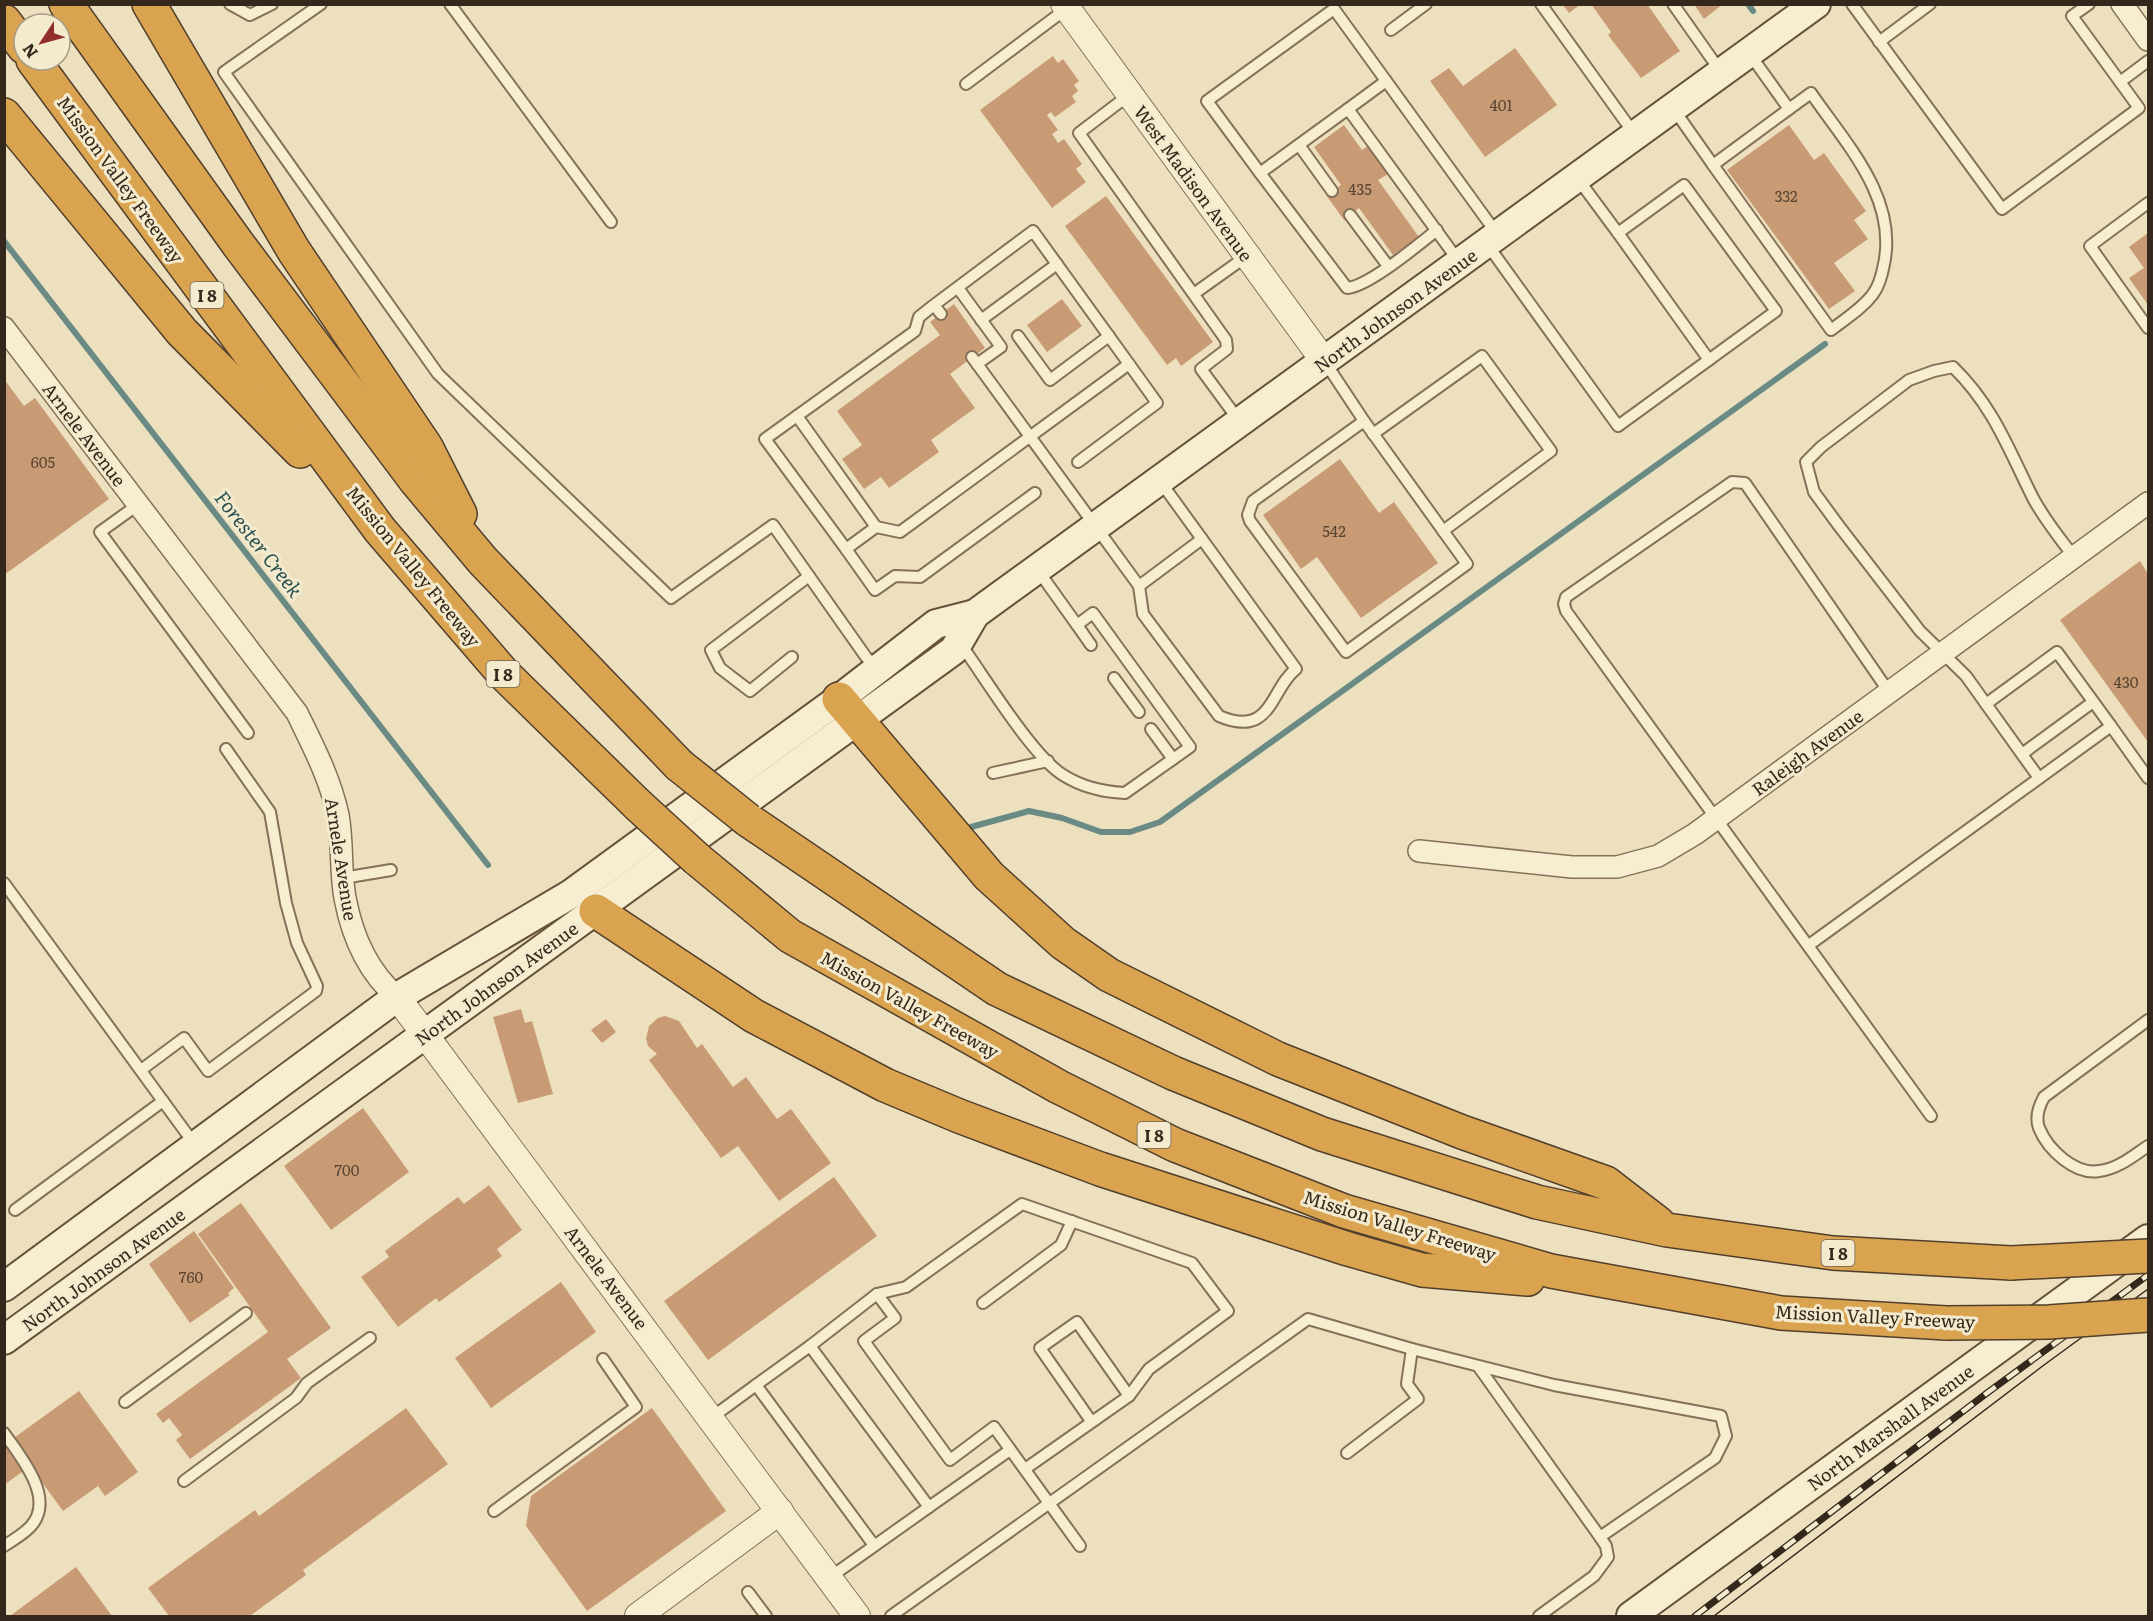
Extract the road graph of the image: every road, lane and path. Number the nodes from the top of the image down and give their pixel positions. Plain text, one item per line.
1 (66, 4) edge
2 (87, 4) edge
3 (149, 4) edge
4 (230, 4) edge
5 (272, 4) edge
6 (321, 4) edge
7 (450, 4) edge
8 (1426, 4) edge
9 (1540, 4) edge
10 (1674, 4) edge
11 (1816, 4) edge
12 (1852, 4) edge
13 (1930, 4) edge
14 (2089, 4) edge
15 (2122, 4) edge
16 (1065, 7) edge
17 (1391, 30) dead end
18 (2148, 40) edge
19 (1880, 42) junction
20 (1749, 53) junction
21 (2148, 61) edge
22 (42, 72) edge
23 (1722, 73) junction
24 (1386, 81) junction
25 (2120, 82) junction
26 (966, 84) dead end
27 (1130, 95) junction
28 (1673, 108) junction
29 (1348, 109) junction
30 (1790, 109) junction
31 (4, 115) edge
32 (1636, 135) junction
33 (1299, 145) junction
34 (1713, 165) junction
35 (1260, 173) junction
36 (1577, 178) junction
37 (1332, 191) dead end
38 (2148, 203) edge
39 (1350, 215) dead end
40 (611, 222) dead end
41 (1437, 230) junction
42 (1618, 233) junction
43 (1492, 239) junction
44 (238, 244) junction
45 (1247, 256) junction
46 (1460, 263) junction
47 (1057, 264) junction
48 (1388, 266) junction
49 (958, 288) junction
50 (1195, 293) junction
51 (981, 320) junction
52 (4, 328) edge
53 (2148, 328) edge
54 (1018, 336) dead end
55 (1109, 336) junction
56 (1709, 360) junction
57 (1324, 361) junction
58 (1129, 364) junction
59 (797, 416) junction
60 (1364, 421) junction
61 (1240, 422) junction
62 (1373, 434) junction
63 (1030, 437) junction
64 (1078, 462) dead end
65 (1160, 481) junction
66 (1035, 493) dead end
67 (2148, 503) edge
68 (139, 504) junction
69 (876, 527) junction
70 (1096, 527) junction
71 (380, 531) junction
72 (1443, 531) junction
73 (1202, 539) junction
74 (846, 549) junction
75 (2074, 557) junction
76 (483, 561) junction
77 (1037, 569) junction
78 (809, 576) junction
79 (1139, 586) junction
80 (975, 614) junction
81 (1077, 625) junction
82 (958, 641) junction
83 (1091, 645) dead end
84 (1942, 653) junction
85 (792, 657) dead end
86 (878, 669) junction
87 (1114, 678) dead end
88 (1889, 692) junction
89 (2093, 702) junction
90 (1986, 704) junction
91 (848, 710) junction
92 (1139, 712) dead end
93 (2111, 726) junction
94 (1151, 729) dead end
95 (248, 734) dead end
96 (226, 749) dead end
97 (2022, 754) junction
98 (1173, 759) junction
99 (1048, 761) junction
100 (993, 773) dead end
101 (2039, 778) junction
102 (2148, 778) edge
103 (1718, 818) junction
104 (1419, 850) dead end
105 (391, 870) dead end
106 (343, 878) junction
107 (4, 884) edge
108 (596, 911) junction
109 (1809, 945) junction
110 (398, 997) junction
111 (2148, 1020) edge
112 (426, 1035) junction
113 (141, 1070) junction
114 (163, 1101) junction
115 (1931, 1116) dead end
116 (195, 1146) junction
117 (2148, 1146) edge
118 (15, 1210) dead end
119 (1072, 1221) junction
120 (1667, 1230) junction
121 (2148, 1239) edge
122 (2148, 1256) edge
123 (4, 1287) edge
124 (1664, 1292) junction
125 (877, 1294) junction
126 (983, 1303) dead end
127 (246, 1313) dead end
128 (2148, 1314) edge
129 (370, 1338) dead end
130 (4, 1340) edge
131 (810, 1346) junction
132 (1412, 1349) junction
133 (603, 1359) dead end
134 (1478, 1366) junction
135 (756, 1385) junction
136 (1129, 1396) junction
137 (125, 1402) dead end
138 (711, 1418) junction
139 (1091, 1421) junction
140 (4, 1433) edge
141 (1010, 1450) junction
142 (1347, 1453) dead end
143 (1025, 1469) junction
144 (184, 1480) dead end
145 (1050, 1502) junction
146 (929, 1508) junction
147 (494, 1511) dead end
148 (780, 1511) junction
149 (1600, 1537) junction
150 (873, 1544) junction
151 (4, 1546) edge
152 (1080, 1546) dead end
153 (829, 1578) junction
154 (748, 1592) dead end
155 (652, 1612) edge
156 (766, 1617) edge
157 (857, 1617) edge
158 (891, 1617) edge
159 (1539, 1617) edge
160 (1631, 1617) edge

1 - 44 highway, I 8
2 - 44 highway
3 - 76 highway
4 - 5 lane
6 - 78 lane
7 - 40 lane
8 - 17 lane
9 - 32 lane
10 - 23 lane
11 - 20 main road, North Johnson Avenue
12 - 19 lane
13 - 19 lane
14 - 25 lane
15 - 18 street
16 - 26 lane
16 - 27 street, West Madison Avenue
19 - 25 lane
20 - 23 main road, North Johnson Avenue
20 - 30 lane
21 - 25 lane
22 - 71 highway, Mission Valley Freeway / I 8
23 - 28 main road, North Johnson Avenue
24 - 29 lane
24 - 35 lane
24 - 43 lane
27 - 45 street, West Madison Avenue
27 - 50 lane
28 - 32 main road, North Johnson Avenue
28 - 34 lane
29 - 33 lane
29 - 41 lane
30 - 34 lane
30 - 34 lane
31 - 71 highway
32 - 36 main road, North Johnson Avenue
33 - 35 lane
33 - 37 lane
35 - 48 lane
36 - 42 lane
36 - 43 main road, North Johnson Avenue
38 - 53 lane
39 - 48 lane
41 - 46 lane
41 - 48 lane
42 - 56 lane
42 - 56 lane
43 - 46 main road, North Johnson Avenue
43 - 56 lane
44 - 76 highway, I 8
45 - 50 lane
45 - 57 street, West Madison Avenue
46 - 57 main road, North Johnson Avenue
47 - 49 lane
47 - 51 lane
47 - 55 lane
49 - 51 lane
49 - 59 lane
50 - 61 lane
51 - 63 lane
52 - 68 street, Arnele Avenue
54 - 55 lane
55 - 58 lane
57 - 60 lane
57 - 61 main road, North Johnson Avenue
58 - 63 lane
58 - 64 lane
59 - 69 lane
59 - 74 lane
60 - 62 lane
60 - 72 lane
61 - 65 main road, North Johnson Avenue
62 - 72 lane
62 - 72 lane
63 - 69 lane
63 - 70 lane
65 - 70 main road, North Johnson Avenue
65 - 73 lane
66 - 74 lane
67 - 75 street, Raleigh Avenue
68 - 95 lane
68 - 106 street, Arnele Avenue
69 - 74 lane
70 - 77 main road, North Johnson Avenue
70 - 79 lane
71 - 124 highway, Mission Valley Freeway / I 8, bridge
73 - 79 lane
73 - 79 lane
75 - 84 street, Raleigh Avenue
75 - 84 lane
76 - 120 highway, I 8, bridge
77 - 80 main road, North Johnson Avenue
77 - 81 lane
78 - 85 lane
78 - 86 lane
80 - 82 main road, North Johnson Avenue
80 - 86 main road, North Johnson Avenue
81 - 83 lane
81 - 98 lane
82 - 91 main road, North Johnson Avenue
82 - 99 lane
84 - 88 street, Raleigh Avenue
84 - 90 lane
86 - 91 main road, North Johnson Avenue
87 - 92 lane
88 - 103 street, Raleigh Avenue
88 - 103 lane
89 - 90 lane
89 - 93 lane
89 - 97 lane
90 - 97 lane
91 - 108 main road, North Johnson Avenue
91 - 110 main road, North Johnson Avenue
91 - 120 highway
93 - 101 lane
93 - 102 lane
94 - 98 lane
96 - 113 lane
97 - 101 lane
98 - 99 lane
99 - 100 lane
101 - 109 lane
103 - 104 street, Raleigh Avenue
103 - 109 lane
105 - 106 lane
106 - 110 street, Arnele Avenue
107 - 113 lane
108 - 112 main road, North Johnson Avenue
108 - 124 highway
109 - 115 lane
110 - 112 street, Arnele Avenue
110 - 116 main road, North Johnson Avenue
111 - 117 lane
112 - 130 main road, North Johnson Avenue
112 - 138 street, Arnele Avenue
113 - 114 lane
114 - 116 lane
114 - 118 lane
116 - 123 main road, North Johnson Avenue
119 - 125 lane
119 - 126 lane
119 - 136 lane
120 - 122 highway, I 8, bridge
121 - 160 main road, North Marshall Avenue
124 - 128 highway, Mission Valley Freeway / I 8, bridge
125 - 131 lane
125 - 141 lane
127 - 137 lane
129 - 144 lane
131 - 135 lane
131 - 146 lane
132 - 134 lane
132 - 142 lane
132 - 145 lane
133 - 147 lane
134 - 149 lane
134 - 149 lane
135 - 138 lane
135 - 150 lane
136 - 139 lane
136 - 139 lane
138 - 148 street, Arnele Avenue
139 - 143 lane
140 - 151 lane
141 - 143 lane
141 - 146 lane
143 - 145 lane
145 - 152 lane
145 - 158 lane
146 - 150 lane
148 - 153 street, Arnele Avenue
148 - 155 street
149 - 159 lane
150 - 153 lane
153 - 157 street, Arnele Avenue
154 - 156 lane

